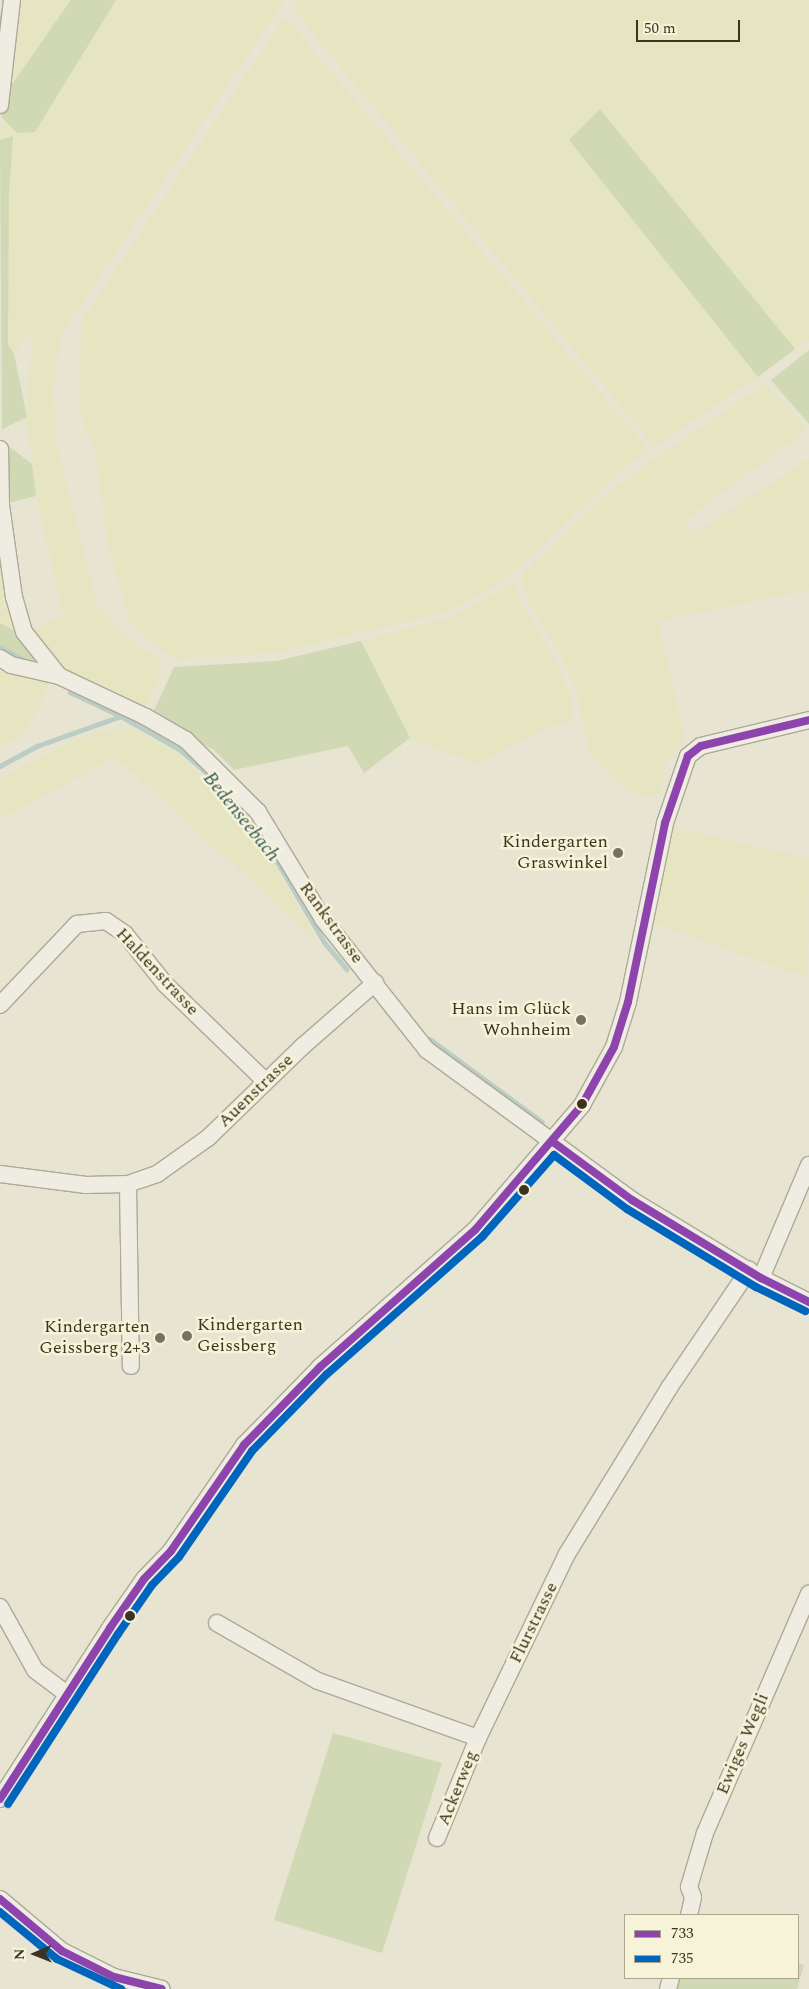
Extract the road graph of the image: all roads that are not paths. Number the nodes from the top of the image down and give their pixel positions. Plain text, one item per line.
1 (12, 0) edge
2 (0, 105) edge
3 (0, 449) edge
4 (0, 658) edge
5 (59, 676) junction
6 (809, 720) edge
7 (375, 983) junction
8 (0, 1006) edge
9 (265, 1081) junction
10 (553, 1142) junction
11 (809, 1165) edge
12 (0, 1174) edge
13 (128, 1184) junction
14 (755, 1274) junction
15 (809, 1302) edge
16 (132, 1366) dead end
17 (809, 1594) edge
18 (0, 1607) edge
19 (217, 1623) dead end
20 (67, 1694) junction
21 (478, 1738) junction
22 (0, 1799) edge
23 (437, 1838) dead end
24 (0, 1899) edge
25 (689, 1914) edge
26 (162, 1989) edge

1 - 2 street
3 - 5 street, Rankstrasse
4 - 5 street
5 - 7 street, Rankstrasse
6 - 10 street
7 - 9 street, Auenstrasse
7 - 10 street, Rankstrasse
8 - 9 street, Haldenstrasse
9 - 13 street, Auenstrasse
10 - 14 street, Rankstrasse
10 - 20 street
11 - 14 street, Flurstrasse
12 - 13 street, Auenstrasse
13 - 16 street
14 - 15 street, Rankstrasse
14 - 21 street, Flurstrasse
17 - 25 street, Ewiges Wegli
18 - 20 street
19 - 21 street
20 - 22 street
21 - 23 street, Ackerweg
24 - 26 street

